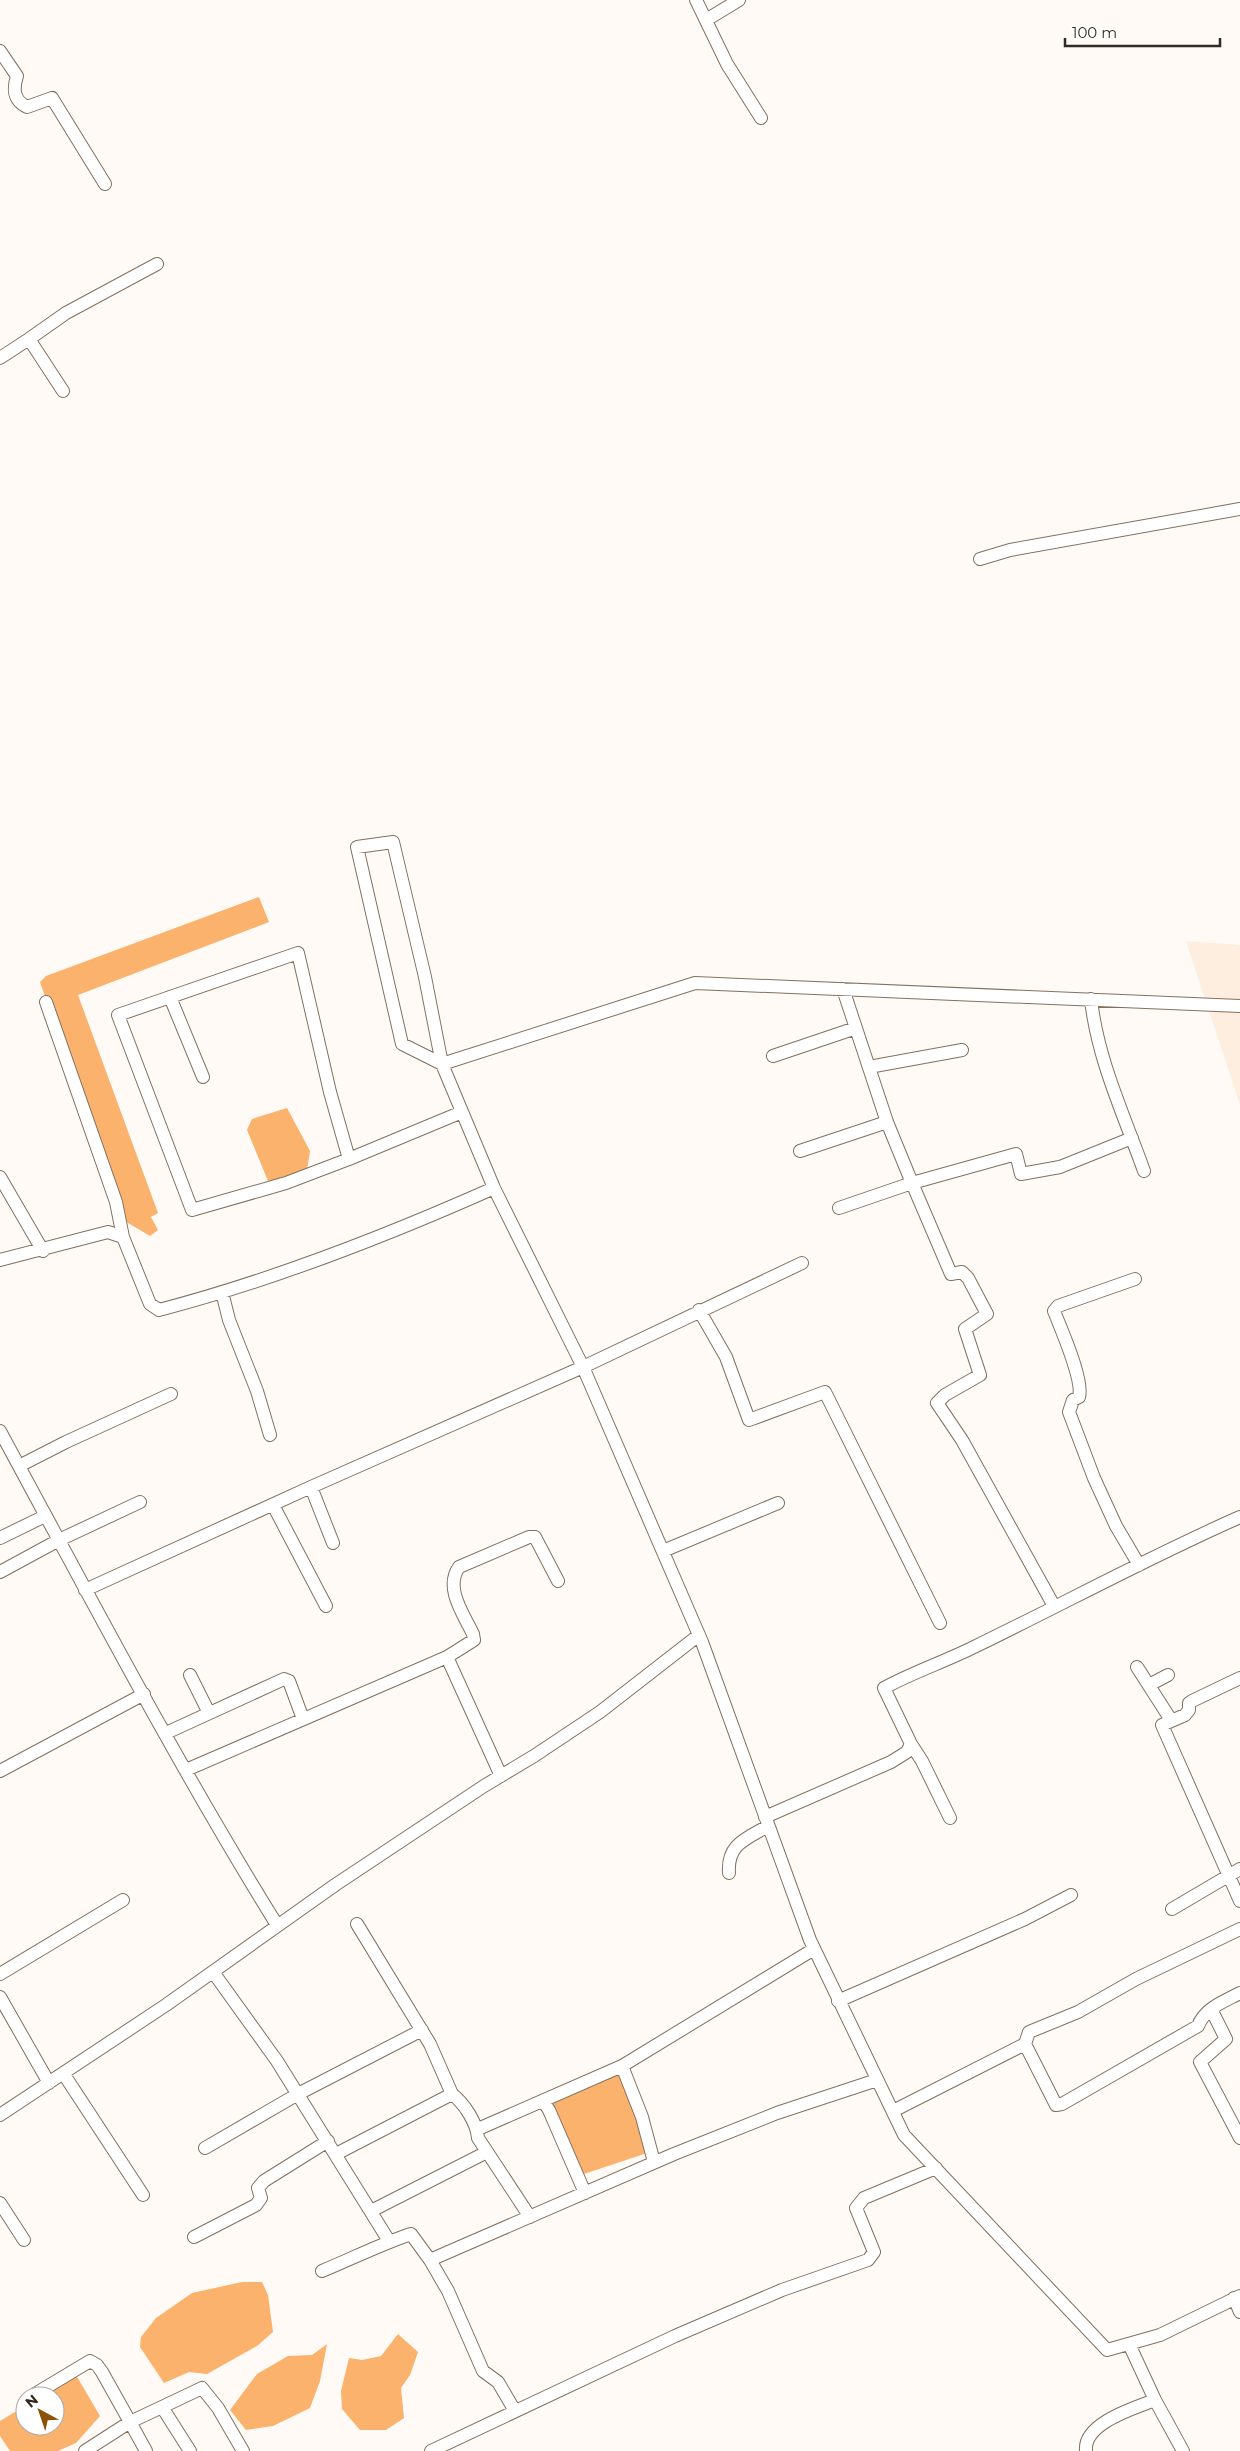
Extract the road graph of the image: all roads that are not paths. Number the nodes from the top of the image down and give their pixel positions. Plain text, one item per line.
1 (696, 0) edge
2 (739, 0) edge
3 (706, 20) junction
4 (0, 51) edge
5 (762, 118) dead end
6 (105, 184) dead end
7 (157, 264) dead end
8 (29, 340) junction
9 (0, 358) edge
10 (63, 391) dead end
11 (1240, 509) edge
12 (980, 560) dead end
13 (844, 989) junction
14 (170, 997) junction
15 (1091, 999) junction
16 (46, 1002) dead end
17 (1240, 1006) edge
18 (856, 1028) junction
19 (962, 1050) dead end
20 (773, 1056) dead end
21 (442, 1064) junction
22 (869, 1067) junction
23 (203, 1077) dead end
24 (462, 1112) junction
25 (886, 1122) junction
26 (1132, 1138) junction
27 (800, 1151) dead end
28 (349, 1159) junction
29 (1144, 1170) dead end
30 (0, 1176) edge
31 (912, 1183) junction
32 (494, 1188) junction
33 (840, 1208) dead end
34 (123, 1237) junction
35 (43, 1250) junction
36 (0, 1260) edge
37 (802, 1263) dead end
38 (1135, 1279) dead end
39 (222, 1292) junction
40 (698, 1310) junction
41 (583, 1367) junction
42 (170, 1394) dead end
43 (0, 1431) edge
44 (270, 1435) dead end
45 (19, 1466) junction
46 (311, 1487) junction
47 (140, 1502) dead end
48 (778, 1503) dead end
49 (273, 1505) junction
50 (45, 1516) junction
51 (1240, 1517) edge
52 (0, 1538) edge
53 (59, 1540) junction
54 (333, 1543) dead end
55 (663, 1551) junction
56 (1139, 1565) junction
57 (0, 1572) edge
58 (558, 1581) dead end
59 (85, 1590) junction
60 (326, 1606) dead end
61 (1054, 1606) junction
62 (940, 1623) dead end
63 (699, 1635) junction
64 (447, 1658) junction
65 (1137, 1667) dead end
66 (190, 1675) dead end
67 (1168, 1675) dead end
68 (1240, 1678) edge
69 (1149, 1685) junction
70 (144, 1694) junction
71 (209, 1713) junction
72 (303, 1719) junction
73 (1172, 1720) junction
74 (166, 1733) junction
75 (911, 1744) junction
76 (186, 1770) junction
77 (0, 1772) edge
78 (501, 1776) junction
79 (950, 1818) dead end
80 (767, 1821) junction
81 (1234, 1872) edge
82 (729, 1873) dead end
83 (1071, 1896) dead end
84 (123, 1900) dead end
85 (1240, 1901) edge
86 (1172, 1909) dead end
87 (357, 1924) dead end
88 (277, 1925) junction
89 (1240, 1929) edge
90 (814, 1949) junction
91 (213, 1972) junction
92 (0, 1974) edge
93 (1240, 1993) edge
94 (0, 1997) edge
95 (838, 2001) junction
96 (1211, 2009) junction
97 (422, 2030) junction
98 (1025, 2044) junction
99 (622, 2066) junction
100 (63, 2073) junction
101 (877, 2080) junction
102 (49, 2082) junction
103 (298, 2094) junction
104 (452, 2094) junction
105 (543, 2101) junction
106 (893, 2111) junction
107 (0, 2115) edge
108 (478, 2129) junction
109 (1240, 2138) edge
110 (328, 2141) junction
111 (205, 2148) dead end
112 (487, 2152) junction
113 (336, 2154) junction
114 (654, 2162) junction
115 (936, 2168) junction
116 (585, 2193) junction
117 (143, 2196) dead end
118 (0, 2203) edge
119 (371, 2211) junction
120 (530, 2217) junction
121 (194, 2237) dead end
122 (24, 2240) dead end
123 (389, 2241) junction
124 (430, 2260) junction
125 (322, 2271) dead end
126 (1237, 2297) edge
127 (1240, 2312) edge
128 (1129, 2344) junction
129 (48, 2386) edge
130 (1155, 2400) junction
131 (162, 2407) junction
132 (515, 2410) junction
133 (130, 2422) junction
134 (85, 2451) edge
135 (146, 2451) edge
136 (190, 2451) edge
137 (243, 2451) edge
138 (431, 2451) edge
139 (1086, 2451) edge
140 (1182, 2451) edge

1 - 3 street
2 - 3 street
3 - 5 street
4 - 6 street
7 - 8 street
8 - 9 street
8 - 10 street
11 - 12 street
13 - 15 street
13 - 18 street
13 - 21 street
14 - 23 street
14 - 28 street
14 - 28 street
15 - 17 street
15 - 26 street
16 - 34 street
18 - 20 street
18 - 22 street
19 - 22 street
21 - 21 street
21 - 24 street
22 - 25 street
24 - 28 street
24 - 32 street
25 - 27 street
25 - 31 street
26 - 29 street
26 - 31 street
30 - 35 street
31 - 33 street
31 - 61 street
32 - 39 street
32 - 41 street
34 - 35 street
34 - 39 street
35 - 36 street
37 - 40 street
38 - 56 street
39 - 44 street
40 - 41 street
40 - 62 street
41 - 46 street
41 - 55 street
42 - 45 street
43 - 45 street
45 - 50 street
46 - 49 street
46 - 54 street
47 - 53 street
48 - 55 street
49 - 59 street
49 - 60 street
50 - 52 street
50 - 53 street
51 - 56 street
53 - 57 street
53 - 59 street
55 - 63 street
56 - 61 street
58 - 64 street
59 - 70 street
61 - 75 street
63 - 78 street
63 - 80 street
64 - 72 street
64 - 78 street
65 - 69 street
66 - 71 street
67 - 69 street
68 - 73 street
69 - 73 street
70 - 74 street
70 - 77 street
71 - 72 street
71 - 74 street
72 - 76 street
73 - 81 street
74 - 76 street
75 - 79 street
75 - 80 street
76 - 88 street
78 - 88 street
80 - 82 street
80 - 90 street
81 - 85 street
81 - 86 street
83 - 95 street
84 - 92 street
87 - 97 street
88 - 91 street
89 - 98 street
90 - 95 street
90 - 99 street
91 - 100 street
91 - 103 street
93 - 96 street
94 - 102 street
95 - 101 street
96 - 98 street
96 - 109 street
97 - 103 street
97 - 104 street
98 - 106 street
99 - 105 street
99 - 114 street
100 - 102 street
100 - 117 street
101 - 106 street
101 - 114 street
102 - 107 street
103 - 110 street
103 - 111 street
104 - 108 street
104 - 113 street
105 - 108 street
105 - 116 street
106 - 115 street
108 - 112 street
110 - 113 street
110 - 121 street
112 - 119 street
112 - 120 street
113 - 119 street
114 - 116 street
115 - 128 street
115 - 132 street
116 - 120 street
118 - 122 street
119 - 123 street
120 - 124 street
123 - 124 street
123 - 125 street
124 - 132 street
126 - 127 street
126 - 128 street
128 - 130 street
129 - 133 street
130 - 139 street
130 - 140 street
131 - 133 street
131 - 136 street
131 - 137 street
132 - 138 street
133 - 134 street
133 - 135 street

